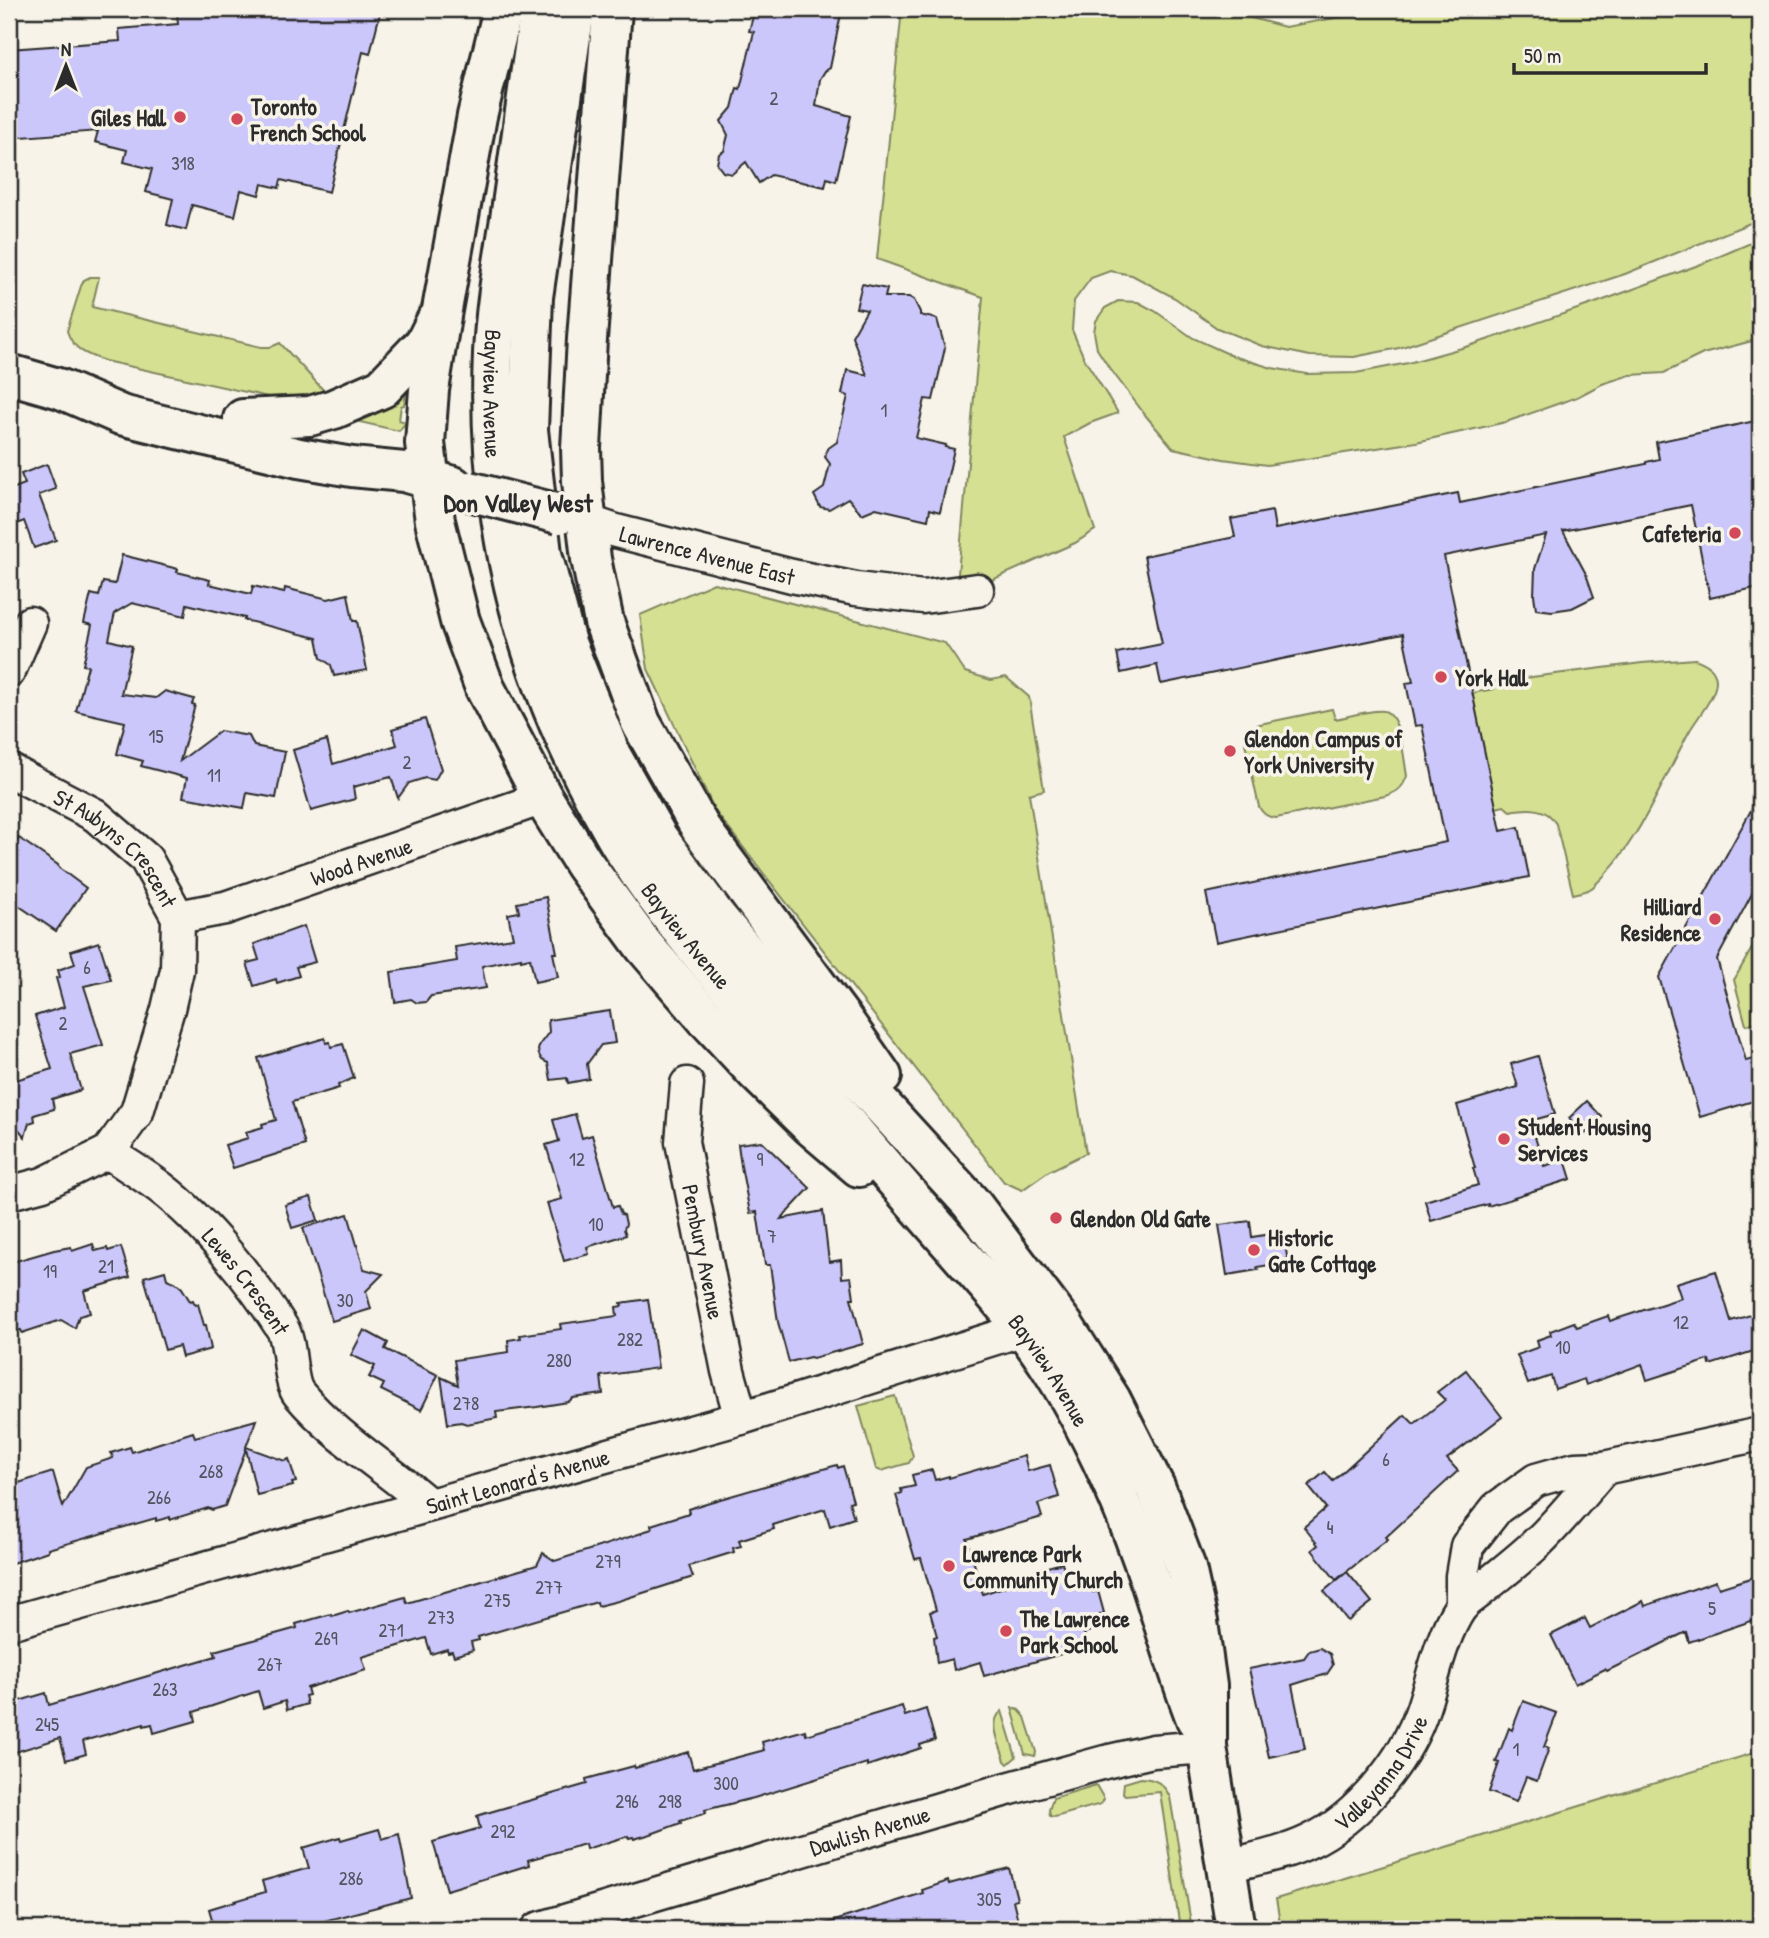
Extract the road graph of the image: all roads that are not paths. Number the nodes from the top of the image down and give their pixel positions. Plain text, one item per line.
1 (503, 9) edge
2 (540, 9) edge
3 (575, 9) edge
4 (612, 9) edge
5 (442, 310) junction
6 (9, 374) edge
7 (61, 389) junction
8 (243, 419) junction
9 (417, 476) junction
10 (573, 518) junction
11 (977, 590) dead end
12 (30, 623) dead end
13 (9, 671) edge
14 (9, 770) edge
15 (543, 798) junction
16 (178, 917) junction
17 (688, 1084) dead end
18 (108, 1152) junction
19 (9, 1193) edge
20 (971, 1203) junction
21 (956, 1250) junction
22 (1024, 1329) junction
23 (741, 1418) junction
24 (1760, 1434) edge
25 (1604, 1468) junction
26 (428, 1504) junction
27 (1462, 1606) junction
28 (9, 1623) edge
29 (1207, 1747) junction
30 (1227, 1866) junction
31 (538, 1929) edge
32 (1236, 1929) edge

1 - 5 main road
2 - 21 main road, Bayview Avenue
3 - 20 main road, Bayview Avenue
4 - 10 main road
5 - 8 main road
5 - 9 main road
6 - 7 main road, Lawrence Avenue East
7 - 8 main road, Lawrence Avenue East
7 - 9 main road, Lawrence Avenue East
8 - 9 main road, Lawrence Avenue East
9 - 10 main road, Lawrence Avenue East, bridge
9 - 15 main road
10 - 11 street, Lawrence Avenue East
10 - 20 main road
12 - 13 street
14 - 16 street, St Aubyns Crescent
15 - 16 street, Wood Avenue
15 - 21 main road
16 - 18 street, St Aubyns Crescent
17 - 23 street, Pembury Avenue
18 - 19 street
18 - 26 street, Lewes Crescent
20 - 29 main road, Bayview Avenue
21 - 22 main road, Bayview Avenue
22 - 23 street, Saint Leonard's Avenue
22 - 29 main road, Bayview Avenue
23 - 26 street, Saint Leonard's Avenue
24 - 25 street, Valleyanna Drive
25 - 27 street, Valleyanna Drive
25 - 27 street, Valleyanna Drive
26 - 28 street, Saint Leonard's Avenue
27 - 30 street, Valleyanna Drive
29 - 30 main road, Bayview Avenue
29 - 31 street, Dawlish Avenue
30 - 32 main road, Bayview Avenue

